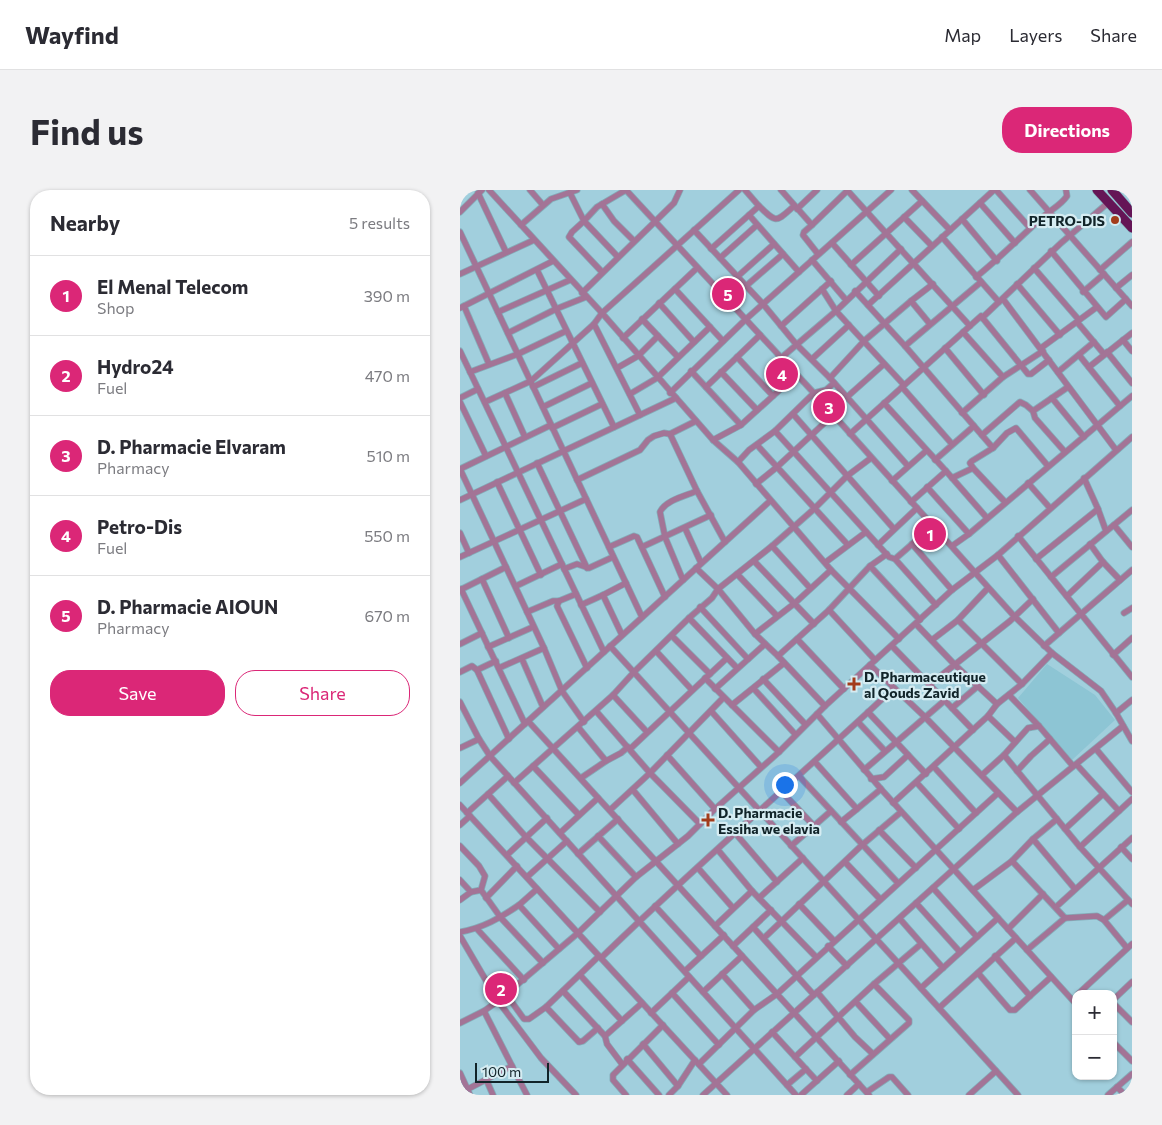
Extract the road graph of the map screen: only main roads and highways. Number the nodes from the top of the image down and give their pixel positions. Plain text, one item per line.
1 (1098, 190) edge
2 (1117, 192) edge
3 (1132, 213) edge
4 (1132, 228) edge

1 - 4 highway
2 - 3 highway

